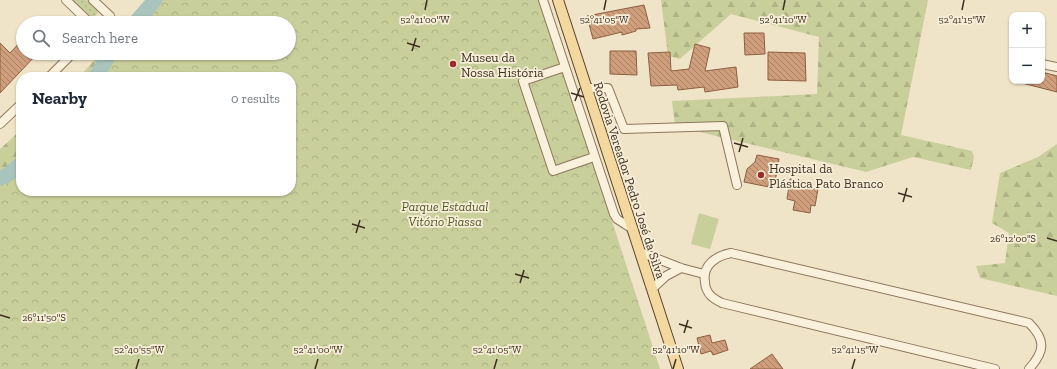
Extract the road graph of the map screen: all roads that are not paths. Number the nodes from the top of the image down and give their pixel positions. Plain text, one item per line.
1 (66, 0) edge
2 (93, 0) edge
3 (543, 0) edge
4 (558, 0) edge
5 (83, 16) edge
6 (110, 16) edge
7 (66, 60) edge
8 (1045, 65) edge
9 (566, 67) junction
10 (1057, 67) edge
11 (54, 72) edge
12 (586, 88) junction
13 (16, 109) edge
14 (0, 124) edge
15 (594, 157) junction
16 (737, 184) dead end
17 (631, 228) junction
18 (640, 252) junction
19 (681, 268) junction
20 (704, 274) junction
21 (653, 288) junction
22 (678, 369) edge
23 (995, 369) edge
24 (1029, 369) edge

1 - 5 street
2 - 6 street
3 - 9 street
4 - 12 main road, Rodovia Vereador Pedro José da Silva
7 - 11 street
8 - 10 street
9 - 15 street
9 - 15 street
12 - 16 street
12 - 17 main road, Rodovia Vereador Pedro José da Silva
13 - 14 street
15 - 17 street
17 - 18 main road, Rodovia Vereador Pedro José da Silva
18 - 19 street
18 - 21 main road, Rodovia Vereador Pedro José da Silva
19 - 20 street
19 - 21 street
20 - 23 street
20 - 24 street
21 - 22 main road, Rodovia Vereador Pedro José da Silva

